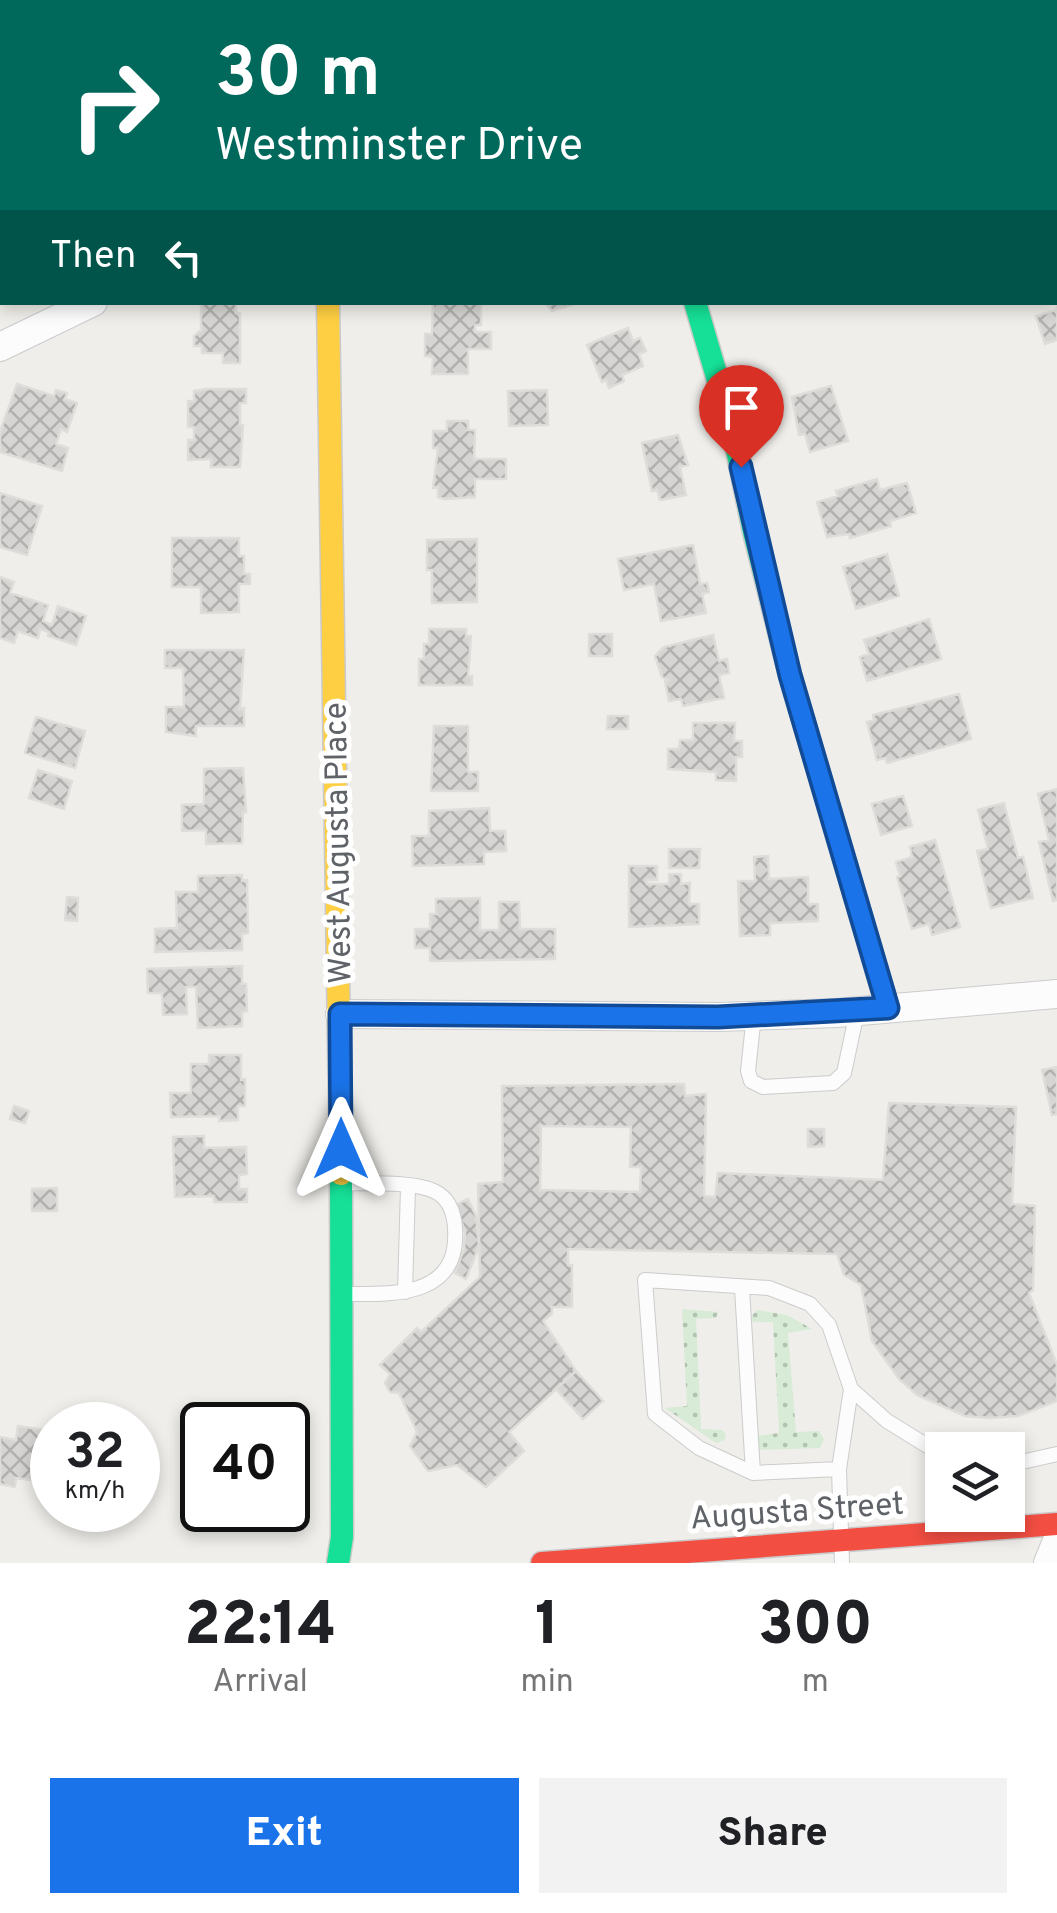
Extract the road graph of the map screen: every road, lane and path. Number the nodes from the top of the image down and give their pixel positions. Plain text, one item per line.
1 (87, 305) edge
2 (328, 305) edge
3 (696, 305) edge
4 (0, 347) edge
5 (1057, 994) edge
6 (888, 1008) junction
7 (857, 1012) junction
8 (340, 1014) junction
9 (754, 1016) junction
10 (341, 1183) junction
11 (408, 1187) junction
12 (742, 1288) junction
13 (405, 1292) junction
14 (342, 1294) junction
15 (851, 1389) junction
16 (925, 1444) edge
17 (1057, 1454) edge
18 (1025, 1461) edge
19 (839, 1469) junction
20 (753, 1472) junction
21 (1057, 1524) edge
22 (1057, 1541) edge
23 (842, 1552) edge
24 (338, 1563) edge
25 (542, 1563) edge
26 (1048, 1563) edge

1 - 4 street
2 - 8 street, West Augusta Place
3 - 6 street
5 - 6 street
6 - 7 street
7 - 9 street
7 - 9 lane
8 - 9 street
8 - 10 street, West Augusta Place
10 - 11 lane
10 - 14 street, West Augusta Place
11 - 13 lane
11 - 13 lane
12 - 15 lane
12 - 20 lane
12 - 20 lane
13 - 14 lane
14 - 24 street, West Augusta Place
15 - 16 lane
15 - 19 lane
17 - 18 lane
19 - 20 lane
19 - 23 lane
21 - 23 street, Augusta Street
22 - 26 street
23 - 25 street, Augusta Street

